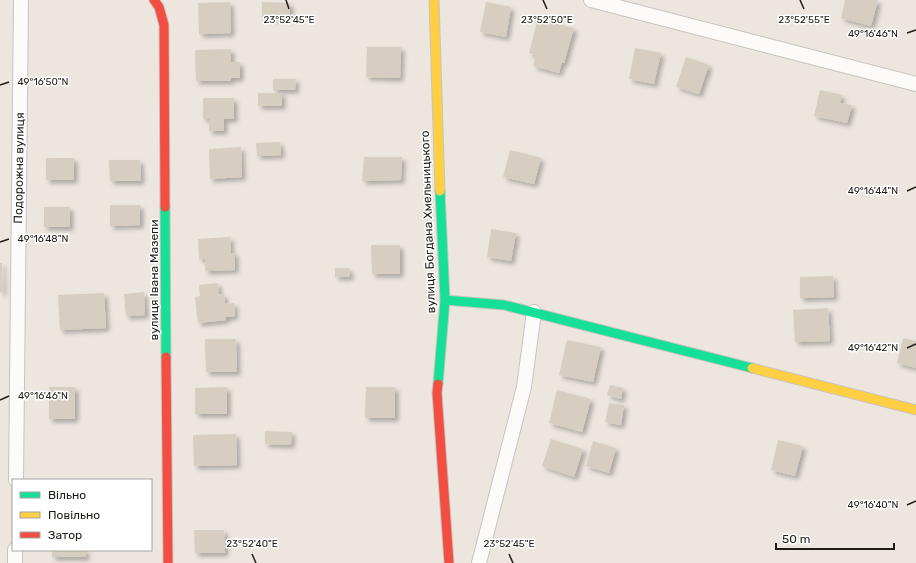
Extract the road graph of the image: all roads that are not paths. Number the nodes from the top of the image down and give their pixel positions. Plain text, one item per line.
1 (21, 0) edge
2 (154, 0) edge
3 (434, 0) edge
4 (591, 0) edge
5 (916, 84) edge
6 (445, 300) junction
7 (534, 312) junction
8 (916, 410) edge
9 (16, 479) edge
10 (15, 551) edge
11 (14, 563) edge
12 (168, 563) edge
13 (449, 563) edge
14 (479, 563) edge

1 - 9 street, Подорожна вулиця
2 - 12 street, вулиця Івана Мазепи
3 - 6 street, вулиця Богдана Хмельницького
4 - 5 street
6 - 7 street
6 - 13 street, вулиця Богдана Хмельницького
7 - 8 street
7 - 14 street
10 - 11 street

